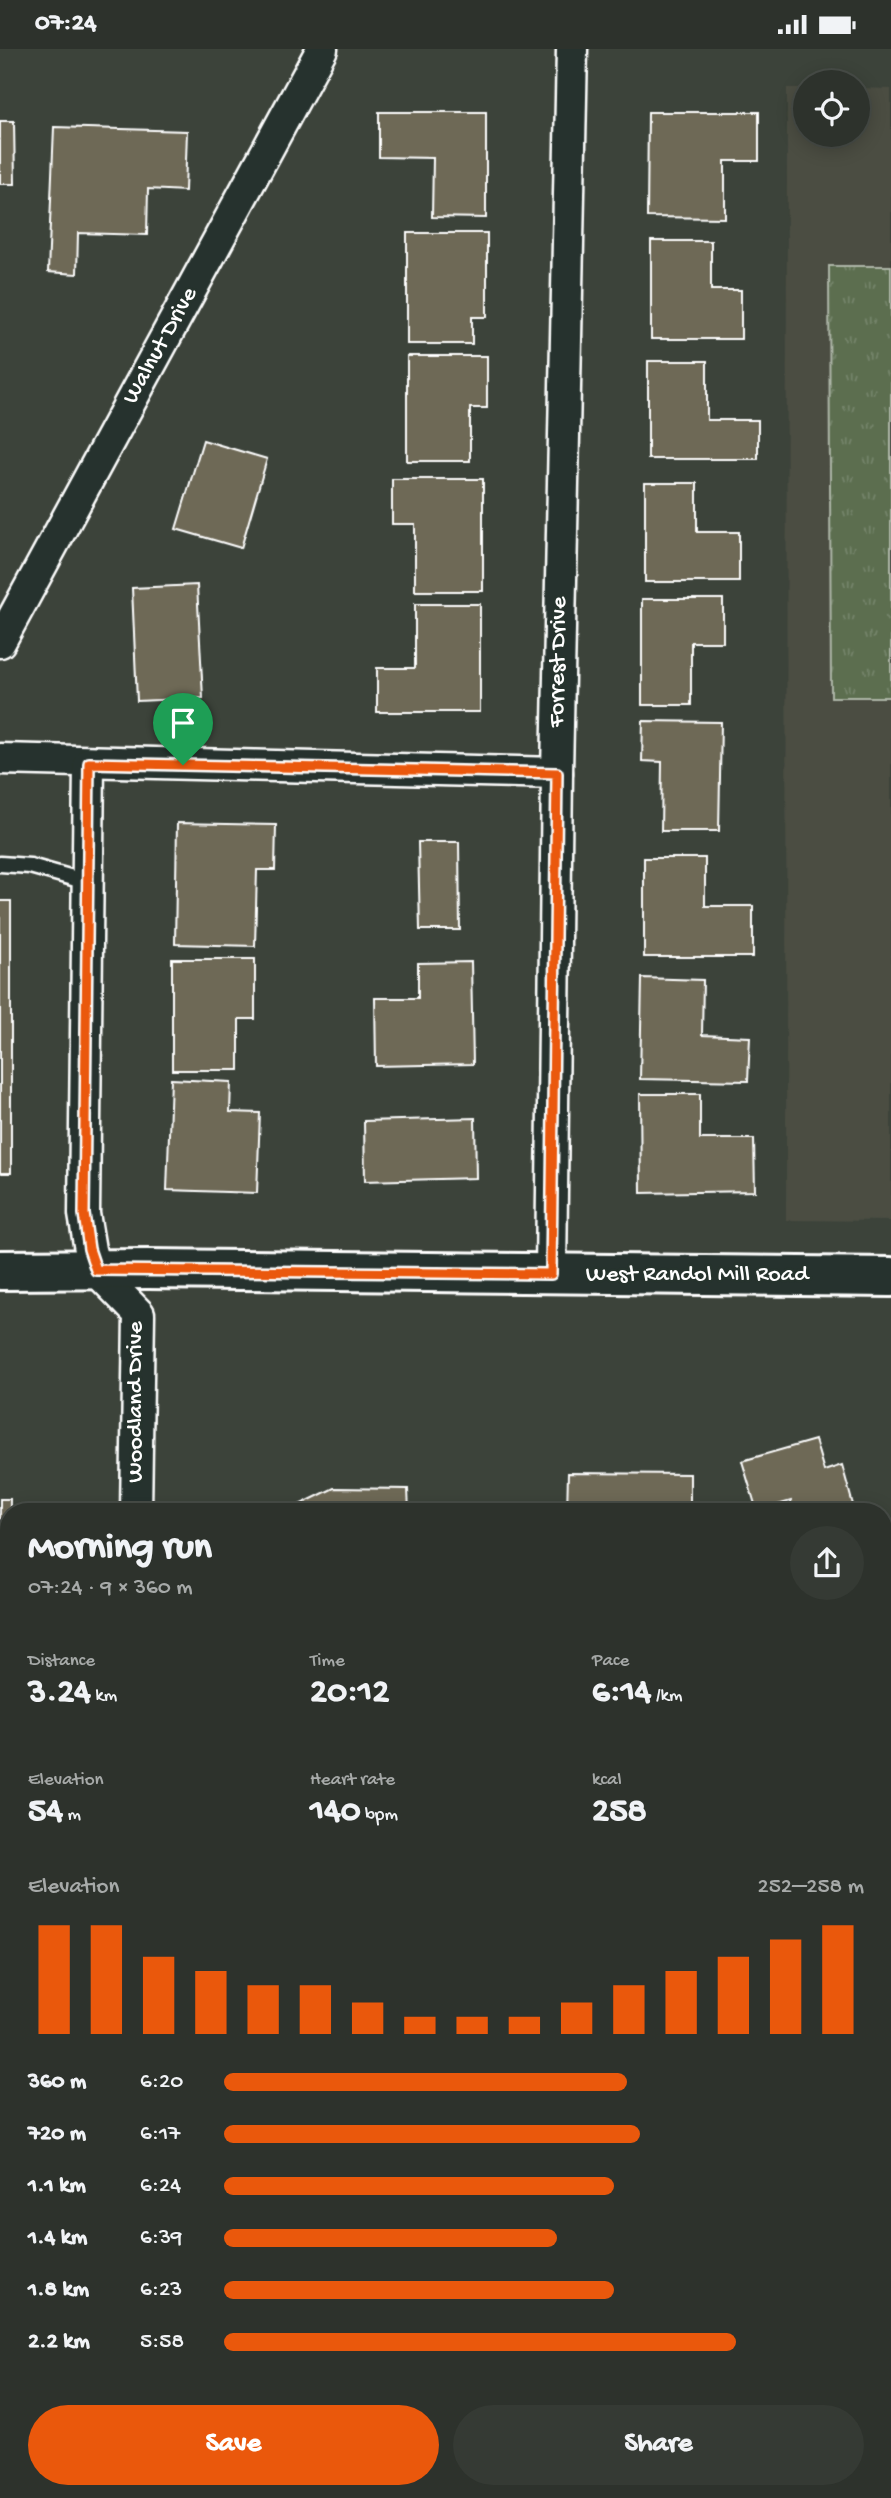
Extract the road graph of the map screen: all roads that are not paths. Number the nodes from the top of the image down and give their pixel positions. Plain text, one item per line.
1 (322, 49) edge
2 (572, 49) edge
3 (0, 642) edge
4 (0, 759) edge
5 (89, 763) junction
6 (557, 773) junction
7 (0, 864) edge
8 (88, 882) junction
9 (0, 1270) edge
10 (96, 1270) junction
11 (551, 1274) junction
12 (891, 1277) edge
13 (136, 1503) edge

1 - 3 street, Walnut Drive
2 - 6 street, Forrest Drive
4 - 5 street
5 - 6 street
5 - 8 street, Woodland Drive
6 - 11 street, Forrest Drive
7 - 8 lane
8 - 10 street, Woodland Drive
9 - 10 main road, West Randol Mill Road
10 - 11 main road, West Randol Mill Road
10 - 13 street, Woodland Drive
11 - 12 main road, West Randol Mill Road

